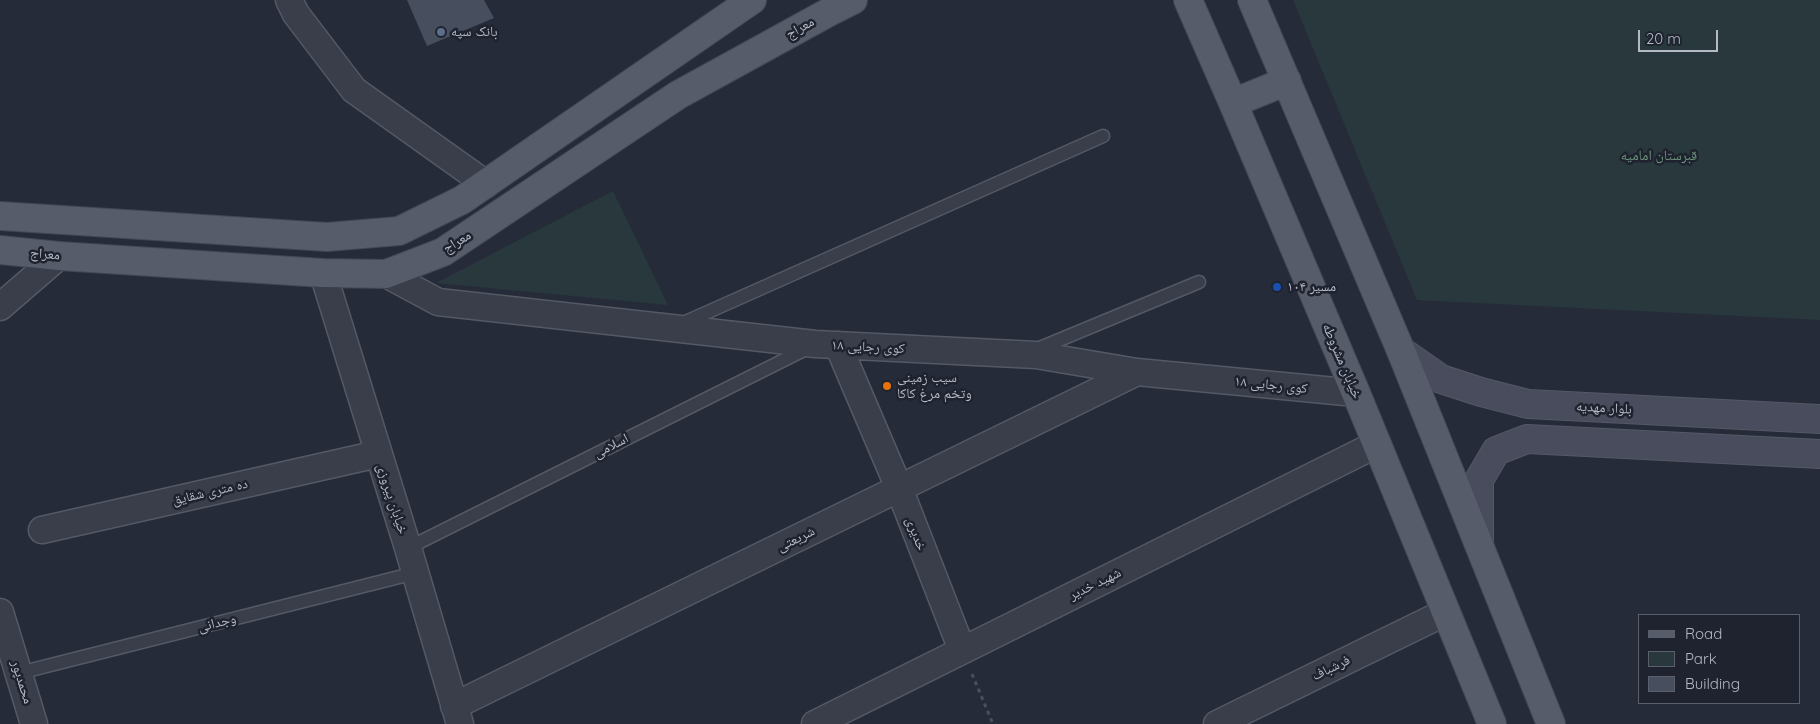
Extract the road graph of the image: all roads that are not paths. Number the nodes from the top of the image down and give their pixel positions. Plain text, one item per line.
1 (289, 0) edge
2 (752, 0) edge
3 (853, 0) edge
4 (1188, 0) edge
5 (1252, 0) edge
6 (1287, 81) junction
7 (1233, 103) junction
8 (1103, 136) dead end
9 (486, 184) junction
10 (0, 216) edge
11 (0, 250) edge
12 (59, 256) junction
13 (323, 273) junction
14 (386, 274) junction
15 (1199, 282) dead end
16 (0, 308) edge
17 (674, 327) junction
18 (827, 345) junction
19 (1401, 351) junction
20 (1024, 355) junction
21 (1137, 372) junction
22 (1356, 393) junction
23 (1820, 419) edge
24 (1377, 444) junction
25 (378, 454) junction
26 (1820, 454) edge
27 (898, 488) junction
28 (42, 530) dead end
29 (1479, 544) junction
30 (408, 548) junction
31 (415, 573) junction
32 (1446, 612) junction
33 (2, 624) edge
34 (962, 650) junction
35 (19, 673) junction
36 (457, 715) edge
37 (34, 724) edge
38 (814, 724) edge
39 (1217, 724) edge
40 (1492, 724) edge
41 (1551, 724) edge

1 - 9 street
2 - 9 main road
3 - 14 main road, معراج
4 - 7 main road, خیابان مشروطه
5 - 6 main road
6 - 7 main road
6 - 19 main road
7 - 22 main road, خیابان مشروطه
8 - 17 lane
9 - 10 main road
11 - 12 main road, معراج
12 - 13 main road, معراج
12 - 16 street
13 - 14 main road, معراج
13 - 25 street, خیابان پیروزی
14 - 17 street, کوی رجایی ۱۸
15 - 20 lane
17 - 18 street, کوی رجایی ۱۸
18 - 20 street, کوی رجایی ۱۸
18 - 27 street, خدیری
18 - 30 lane, اسلامی
19 - 23 main road, بلوار مهدیه
19 - 29 main road
20 - 21 street, کوی رجایی ۱۸
21 - 22 street, کوی رجایی ۱۸
21 - 27 street, شریعتی
22 - 24 main road, خیابان مشروطه
24 - 32 main road, خیابان مشروطه
24 - 34 street, شهید خدیر
25 - 28 street, ده متری شقایق
25 - 30 street, خیابان پیروزی
26 - 29 main road
27 - 34 street, خدیری
27 - 36 street, شریعتی
29 - 41 main road
30 - 31 street, خیابان پیروزی
31 - 35 lane, وجدانی
31 - 36 street, خیابان پیروزی
32 - 39 street, فرشباف
32 - 40 main road, خیابان مشروطه
33 - 35 street, محمدپور
34 - 38 street, شهید خدیر
35 - 37 street, محمدپور

